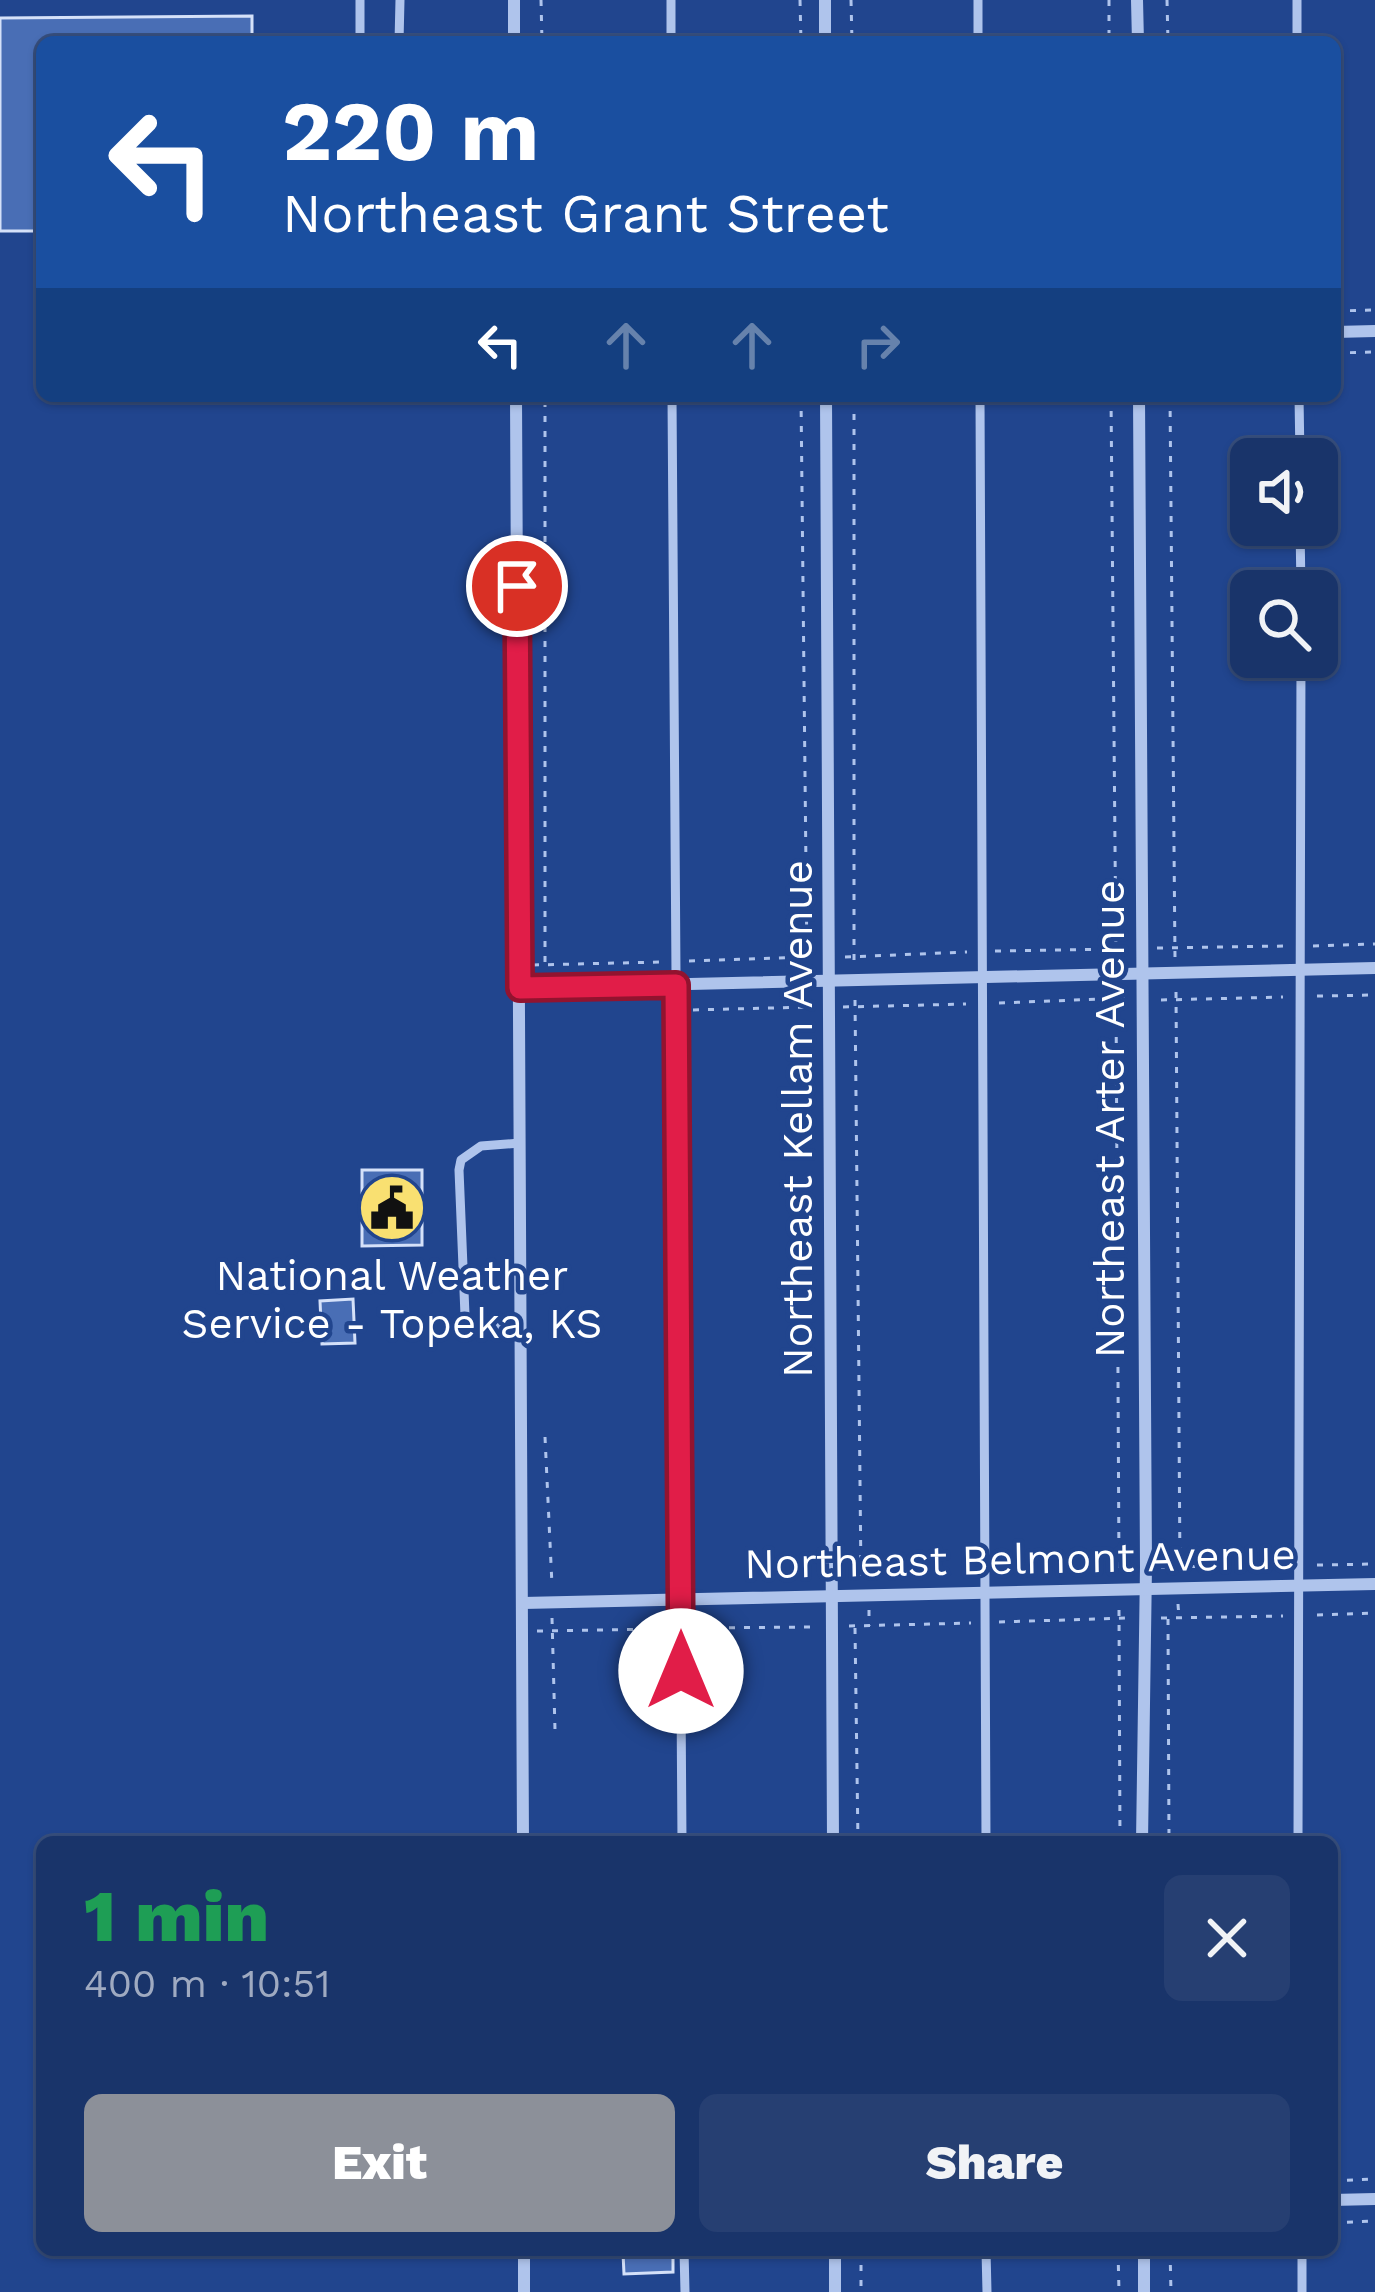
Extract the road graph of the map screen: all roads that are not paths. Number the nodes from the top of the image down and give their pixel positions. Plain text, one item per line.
1 (360, 0) edge
2 (400, 0) edge
3 (514, 0) edge
4 (671, 0) edge
5 (824, 0) edge
6 (978, 0) edge
7 (1137, 0) edge
8 (1297, 0) edge
9 (360, 36) edge
10 (399, 36) edge
11 (514, 36) edge
12 (671, 36) edge
13 (825, 36) edge
14 (978, 36) edge
15 (1138, 36) edge
16 (1297, 36) edge
17 (1341, 332) edge
18 (1375, 332) edge
19 (516, 402) edge
20 (673, 402) edge
21 (826, 402) edge
22 (980, 402) edge
23 (1139, 402) edge
24 (1299, 402) edge
25 (1300, 438) edge
26 (1301, 678) edge
27 (1375, 968) edge
28 (1304, 970) junction
29 (1140, 974) junction
30 (984, 978) junction
31 (830, 981) junction
32 (676, 985) junction
33 (520, 988) junction
34 (520, 1143) junction
35 (521, 1326) junction
36 (1375, 1584) edge
37 (1295, 1586) junction
38 (1144, 1589) junction
39 (986, 1593) junction
40 (832, 1596) junction
41 (681, 1599) junction
42 (523, 1603) junction
43 (523, 1836) edge
44 (682, 1836) edge
45 (833, 1836) edge
46 (986, 1836) edge
47 (1142, 1836) edge
48 (1298, 1836) edge
49 (1375, 2199) edge
50 (1338, 2200) edge
51 (524, 2256) edge
52 (684, 2256) edge
53 (835, 2256) edge
54 (986, 2256) edge
55 (1144, 2256) edge
56 (1302, 2256) edge
57 (524, 2292) edge
58 (685, 2292) edge
59 (836, 2292) edge
60 (987, 2292) edge
61 (1144, 2292) edge
62 (1302, 2292) edge

1 - 9 lane
2 - 10 lane
3 - 11 street
4 - 12 lane
5 - 13 street
6 - 14 lane
7 - 15 street
8 - 16 lane
17 - 18 street
19 - 33 street
20 - 32 lane
21 - 31 street, Northeast Kellam Avenue
22 - 30 lane
23 - 29 street, Northeast Arter Avenue
24 - 25 lane
26 - 28 lane
27 - 28 street
28 - 29 street
28 - 37 lane
29 - 30 street
29 - 38 street, Northeast Arter Avenue
30 - 31 street
30 - 39 lane
31 - 32 street
31 - 40 street, Northeast Kellam Avenue
32 - 33 street
32 - 41 lane
33 - 34 street
34 - 35 street
34 - 35 lane
35 - 42 street
36 - 37 street, Northeast Belmont Avenue
37 - 38 street, Northeast Belmont Avenue
37 - 48 lane
38 - 39 street, Northeast Belmont Avenue
38 - 47 street, Northeast Arter Avenue
39 - 40 street, Northeast Belmont Avenue
39 - 46 lane
40 - 41 street, Northeast Belmont Avenue
40 - 45 street, Northeast Kellam Avenue
41 - 42 street, Northeast Belmont Avenue
41 - 44 lane
42 - 43 street
49 - 50 street
51 - 57 street
52 - 58 lane
53 - 59 street
54 - 60 lane
55 - 61 street
56 - 62 lane

